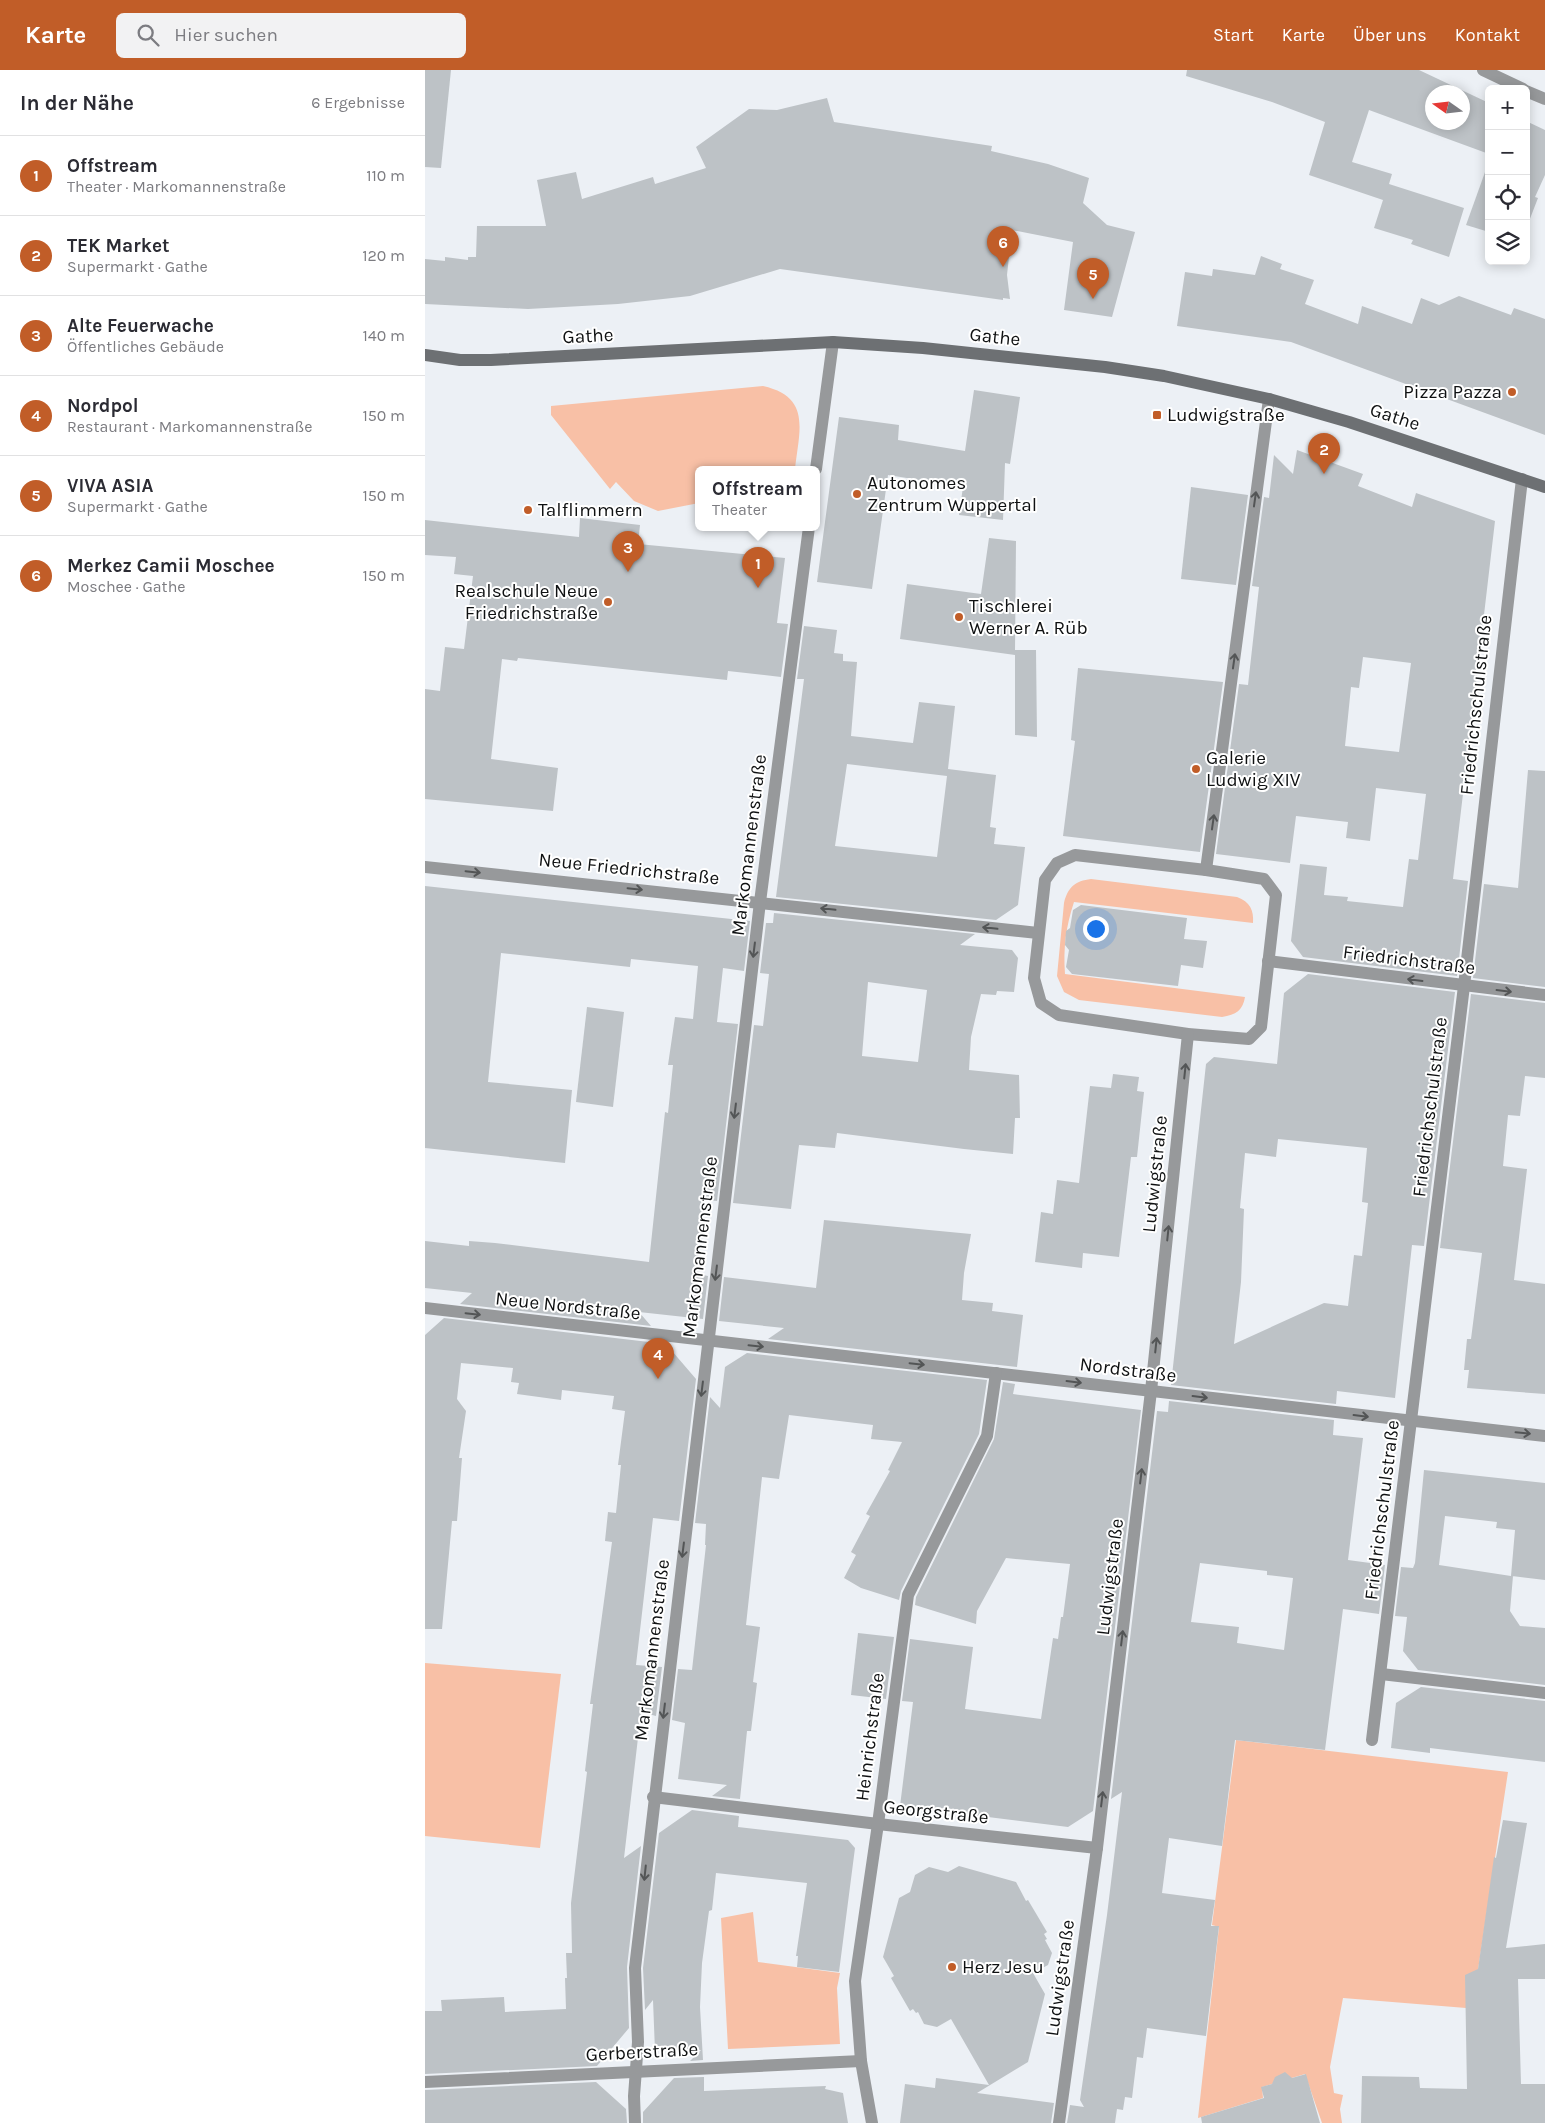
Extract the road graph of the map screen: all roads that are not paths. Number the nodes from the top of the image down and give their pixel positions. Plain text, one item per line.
1 (1483, 70) edge
2 (1515, 85) edge
3 (1530, 92) edge
4 (1545, 100) edge
5 (833, 342) junction
6 (425, 355) edge
7 (1269, 399) junction
8 (817, 466) edge
9 (1522, 479) junction
10 (1545, 488) edge
11 (808, 531) edge
12 (425, 867) edge
13 (1206, 870) junction
14 (760, 902) junction
15 (1038, 933) junction
16 (1269, 961) junction
17 (1464, 986) junction
18 (1545, 995) edge
19 (1188, 1034) junction
20 (425, 1308) edge
21 (707, 1340) junction
22 (996, 1373) junction
23 (1151, 1391) junction
24 (1412, 1422) junction
25 (1545, 1436) edge
26 (1381, 1674) junction
27 (1545, 1693) edge
28 (1373, 1740) dead end
29 (653, 1798) junction
30 (878, 1824) junction
31 (1097, 1848) junction
32 (861, 2061) junction
33 (636, 2071) junction
34 (425, 2082) edge
35 (635, 2123) edge
36 (872, 2123) edge
37 (1059, 2123) edge

1 - 2 street
3 - 4 street
5 - 6 main road, Gathe
5 - 7 main road, Gathe
5 - 8 street
7 - 9 main road, Gathe
13 -> 7 street
9 - 10 main road, Gathe
9 - 17 street, Friedrichschulstraße
11 - 14 street, Markomannenstraße
12 -> 14 street, Neue Friedrichstraße
13 - 15 street
13 - 16 street
15 -> 14 street, Neue Friedrichstraße
14 -> 21 street, Markomannenstraße
15 - 19 street
17 -> 16 street, Friedrichstraße
16 - 19 street
17 -> 18 street, Friedrichstraße
17 - 24 street, Friedrichschulstraße
23 -> 19 street, Ludwigstraße
20 -> 21 street, Neue Nordstraße
21 -> 22 street, Nordstraße
21 -> 29 street, Markomannenstraße
22 -> 23 street, Nordstraße
22 - 30 street, Heinrichstraße
23 -> 24 street, Nordstraße
31 -> 23 street, Ludwigstraße
24 -> 25 street, Nordstraße
24 - 26 street, Friedrichschulstraße
26 - 27 street
26 - 28 street, Friedrichschulstraße
29 - 30 street, Georgstraße
29 -> 33 street, Markomannenstraße
30 - 31 street, Georgstraße
30 - 32 street, Heinrichstraße
31 - 37 street, Ludwigstraße
32 - 33 street, Gerberstraße
32 - 36 street, Heinrichstraße
33 - 34 street, Gerberstraße
33 - 35 street, Markomannenstraße

